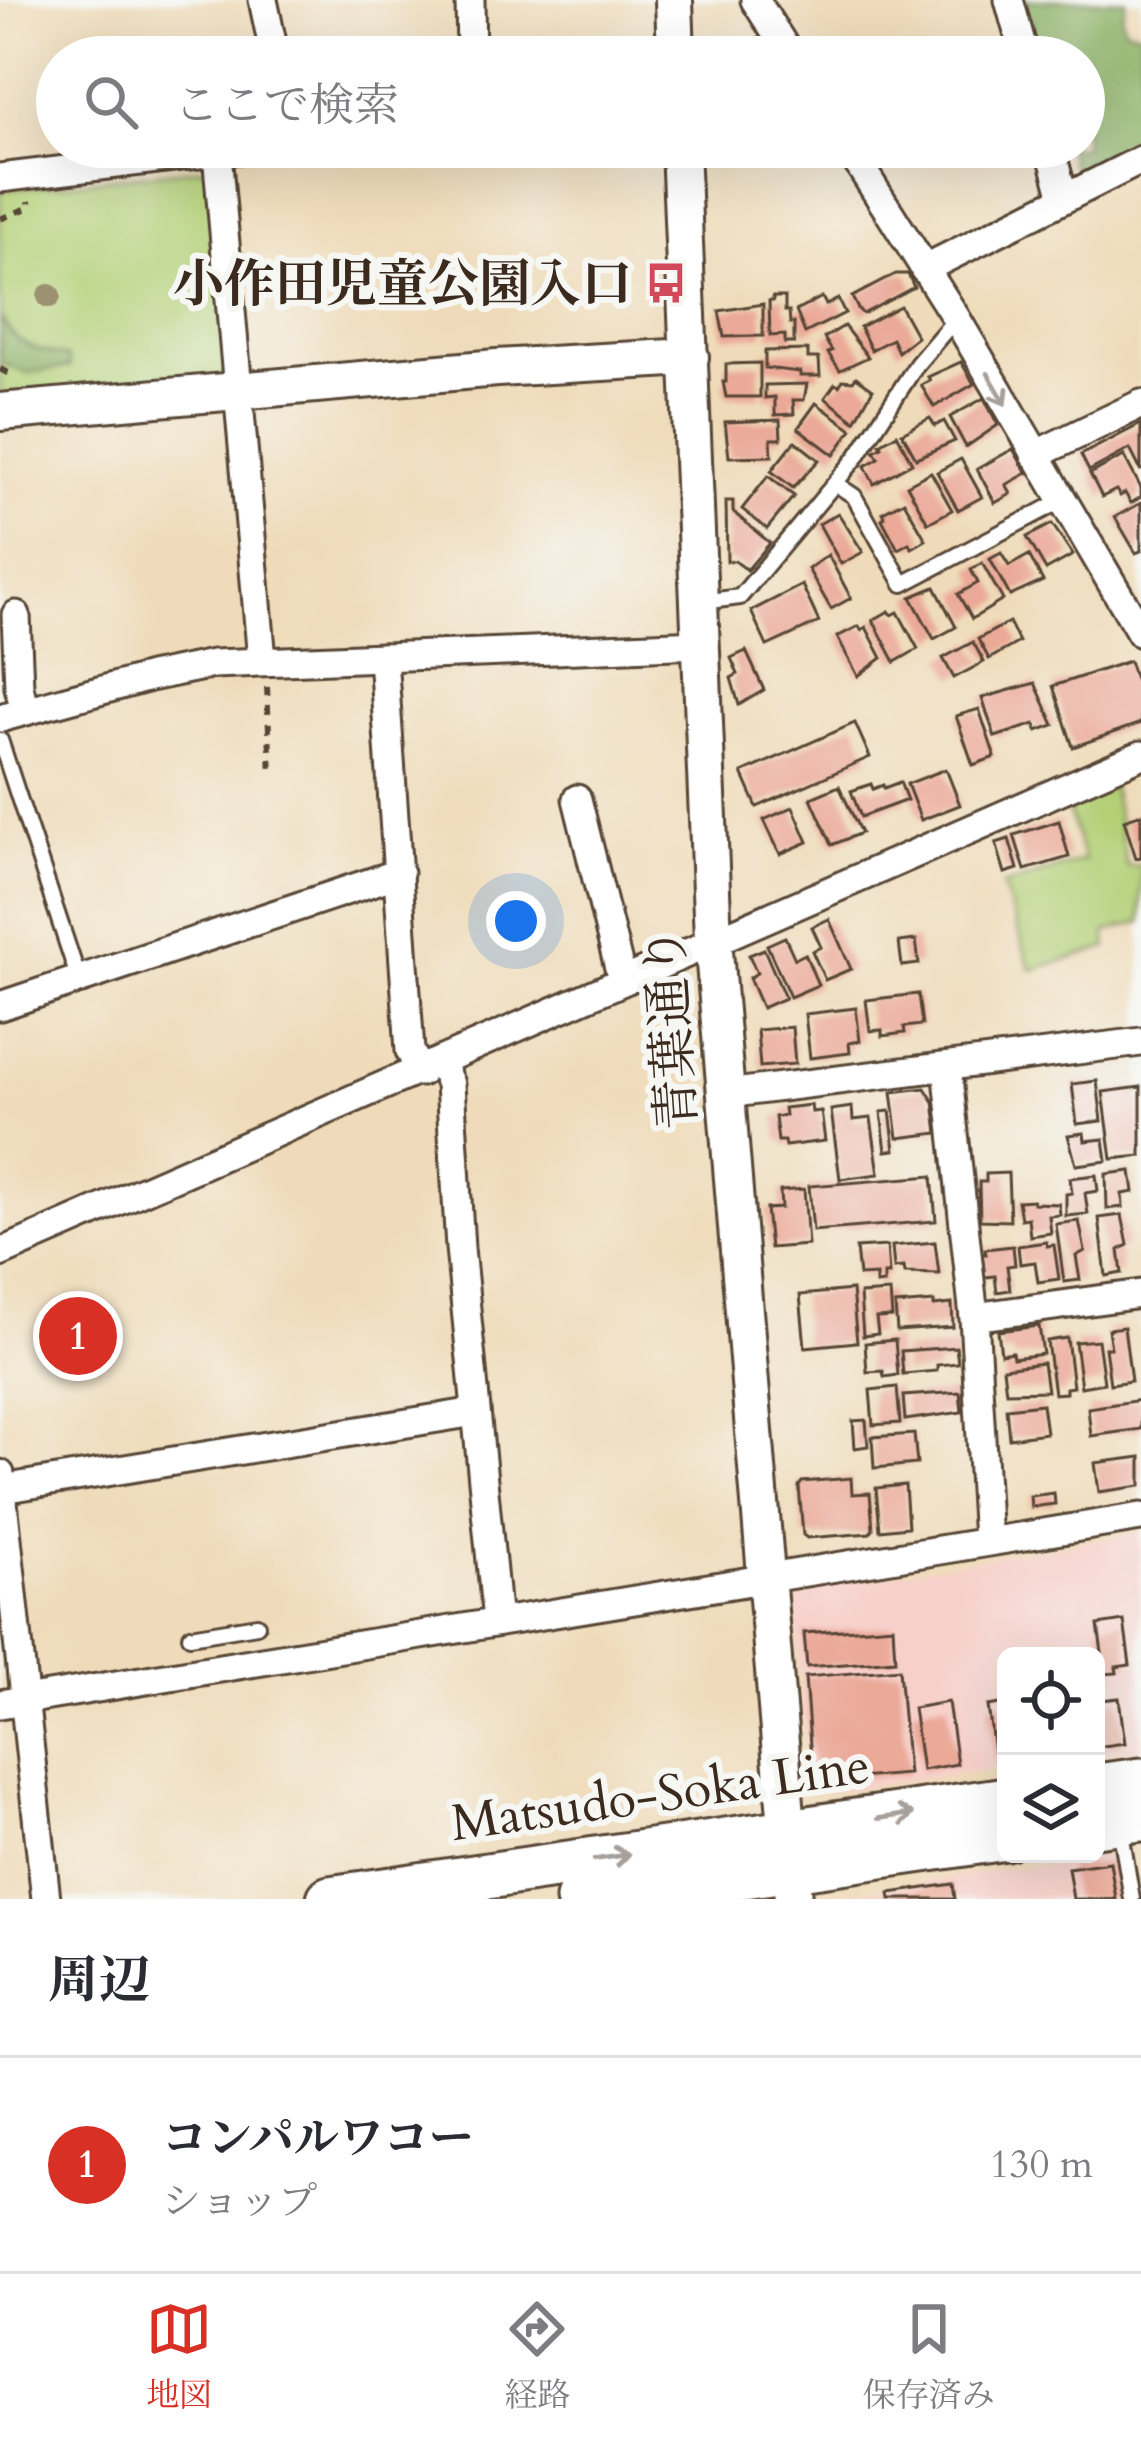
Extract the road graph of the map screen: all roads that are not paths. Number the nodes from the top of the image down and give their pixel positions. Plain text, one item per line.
1 (263, 0) edge
2 (470, 0) edge
3 (674, 0) edge
4 (755, 0) edge
5 (1009, 0) edge
6 (271, 36) edge
7 (471, 36) edge
8 (675, 36) edge
9 (778, 36) edge
10 (1019, 36) edge
11 (1140, 162) edge
12 (87, 168) edge
13 (218, 168) edge
14 (681, 168) edge
15 (861, 168) edge
16 (1056, 168) edge
17 (0, 178) edge
18 (1064, 198) junction
19 (924, 269) junction
20 (956, 318) junction
21 (690, 357) junction
22 (237, 391) junction
23 (1141, 404) edge
24 (0, 412) edge
25 (1035, 454) junction
26 (836, 484) junction
27 (1061, 501) junction
28 (698, 602) junction
29 (16, 615) dead end
30 (1141, 633) edge
31 (699, 644) junction
32 (383, 657) junction
33 (262, 660) junction
34 (12, 715) edge
35 (0, 740) edge
36 (1141, 754) edge
37 (577, 799) dead end
38 (399, 873) junction
39 (713, 939) junction
40 (78, 977) junction
41 (622, 980) junction
42 (0, 1006) edge
43 (1141, 1042) edge
44 (430, 1067) junction
45 (947, 1069) junction
46 (726, 1094) junction
47 (0, 1253) edge
48 (1141, 1294) edge
49 (974, 1317) junction
50 (475, 1412) junction
51 (1, 1483) edge
52 (1141, 1517) edge
53 (988, 1541) junction
54 (766, 1579) junction
55 (497, 1622) junction
56 (190, 1636) dead end
57 (260, 1639) junction
58 (11, 1703) edge
59 (1141, 1781) edge
60 (997, 1803) edge
61 (1113, 1812) edge
62 (997, 1838) edge
63 (790, 1866) edge
64 (46, 1899) edge
65 (330, 1899) edge
66 (579, 1899) edge
67 (1132, 1899) edge

1 - 6 street
2 - 7 street
3 - 8 street
4 - 9 street
5 - 10 street
11 - 18 street
12 - 17 street
13 - 22 street
14 - 21 street, 青葉通り
15 - 19 street
16 - 18 street
18 - 19 street
19 - 20 street
20 -> 25 street
20 - 26 lane
21 - 22 street
21 - 28 street, 青葉通り
22 - 24 street
22 - 33 street
23 - 25 street
25 - 27 street
26 - 27 lane
26 - 28 lane
27 - 30 street
28 - 31 street, 青葉通り
29 - 34 street
31 - 32 street
31 - 39 street, 青葉通り
32 - 33 street
32 - 38 street
33 - 34 street
35 - 40 lane
36 - 39 street
37 - 41 street
38 - 40 street
38 - 44 street
39 - 41 street
39 - 46 street, 青葉通り
40 - 42 street
41 - 44 street
43 - 45 street
44 - 47 street
44 - 50 street
45 - 46 street
45 - 49 street
46 - 54 street, 青葉通り
48 - 49 street
49 - 53 street
50 - 51 street
50 - 55 street
51 - 58 street
52 - 53 street
53 - 54 street
54 - 55 street
54 - 63 street, 青葉通り
55 - 57 street
56 - 57 lane
57 - 58 street
58 - 64 street
59 - 61 main road
63 -> 60 main road, Matsudo-Soka Line
61 - 67 lane
62 - 63 main road, Matsudo-Soka Line
65 -> 63 main road, Matsudo-Soka Line
63 - 66 main road, Matsudo-Soka Line

